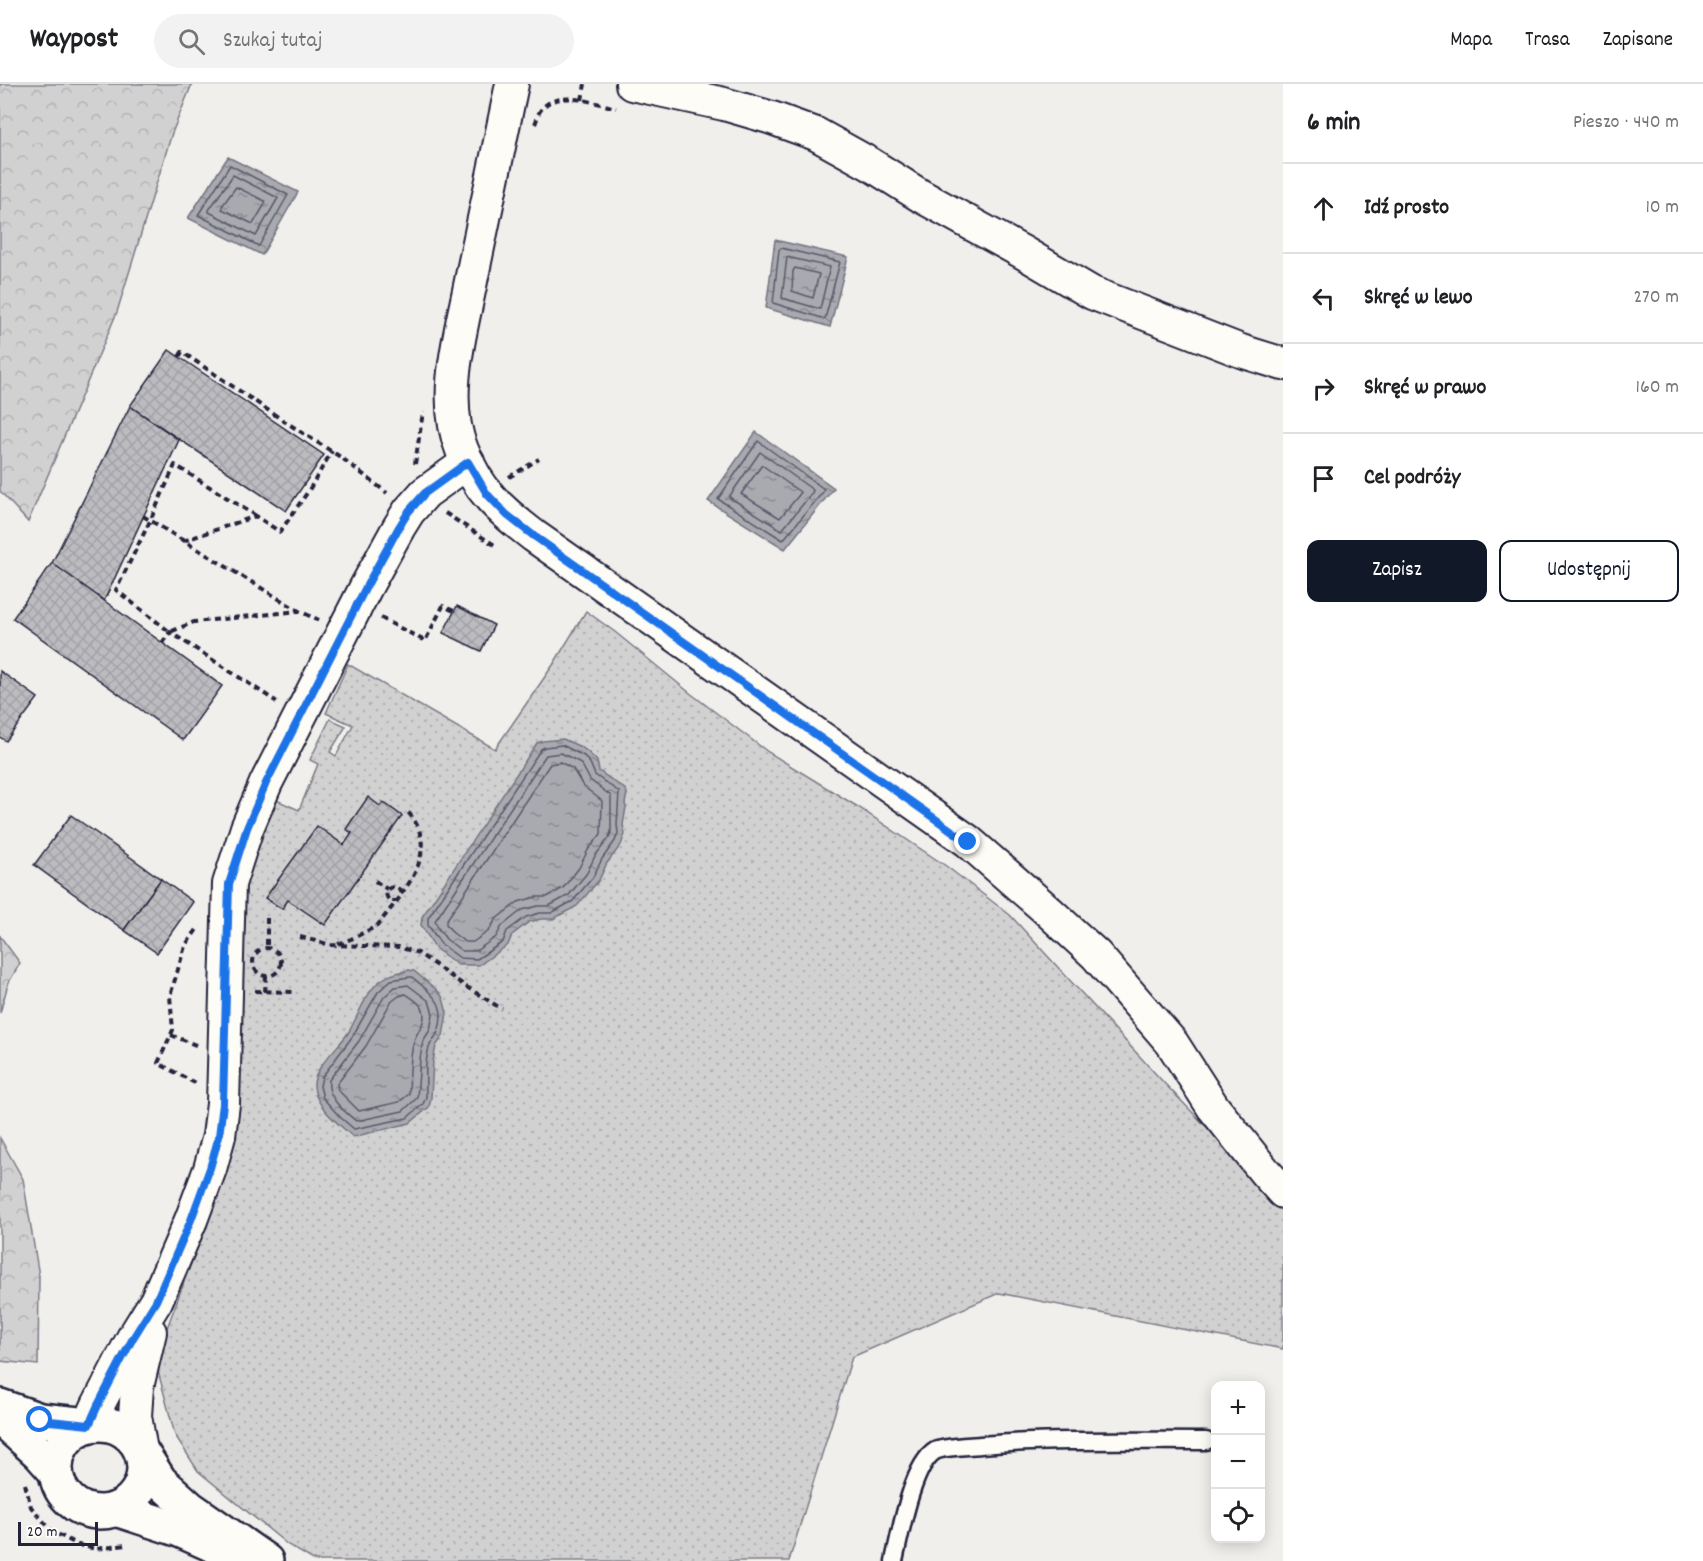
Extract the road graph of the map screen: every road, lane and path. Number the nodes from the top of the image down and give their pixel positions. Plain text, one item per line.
1 (512, 84) edge
2 (585, 84) edge
3 (628, 97) edge
4 (582, 100) junction
5 (502, 130) junction
6 (179, 357) dead end
7 (1283, 364) edge
8 (332, 451) junction
9 (539, 459) dead end
10 (468, 462) junction
11 (389, 494) dead end
12 (487, 494) junction
13 (144, 516) dead end
14 (256, 516) junction
15 (456, 519) dead end
16 (150, 521) junction
17 (183, 541) junction
18 (299, 611) junction
19 (454, 611) dead end
20 (377, 616) dead end
21 (317, 619) dead end
22 (170, 632) junction
23 (162, 643) dead end
24 (285, 708) dead end
25 (407, 811) dead end
26 (375, 881) dead end
27 (387, 890) junction
28 (401, 894) junction
29 (397, 901) junction
30 (267, 918) dead end
31 (300, 938) dead end
32 (336, 945) junction
33 (267, 949) junction
34 (266, 976) junction
35 (293, 992) dead end
36 (502, 1009) dead end
37 (1283, 1192) edge
38 (156, 1301) junction
39 (0, 1406) edge
40 (0, 1418) edge
41 (89, 1425) junction
42 (1206, 1440) dead end
43 (141, 1451) junction
44 (56, 1471) junction
45 (23, 1477) dead end
46 (116, 1509) junction
47 (129, 1544) dead end
48 (249, 1561) edge
49 (266, 1561) edge
50 (894, 1561) edge

1 - 5 street
2 - 4 path
3 - 4 path
3 - 7 street
4 - 5 path
5 - 10 street
6 - 8 path
8 - 11 path
8 - 14 path
9 - 12 path
10 - 12 street
10 - 38 street
12 - 15 path
12 - 37 street
13 - 16 path
14 - 16 path
14 - 17 path
16 - 17 path
16 - 22 path
17 - 18 path
18 - 21 path
18 - 22 path
19 - 20 path
22 - 23 path
22 - 24 path
25 - 28 path
26 - 27 path
27 - 28 path
27 - 29 path
28 - 29 path
29 - 32 path
30 - 33 path
31 - 32 path
32 - 36 path
33 - 34 path
33 - 34 path
34 - 35 path
38 - 41 street
38 - 43 street
39 - 41 main road
40 - 44 main road
41 - 43 main road
41 - 44 main road
42 - 50 lane
43 - 46 main road
43 - 49 main road
44 - 46 main road
45 - 47 path
46 - 48 main road

